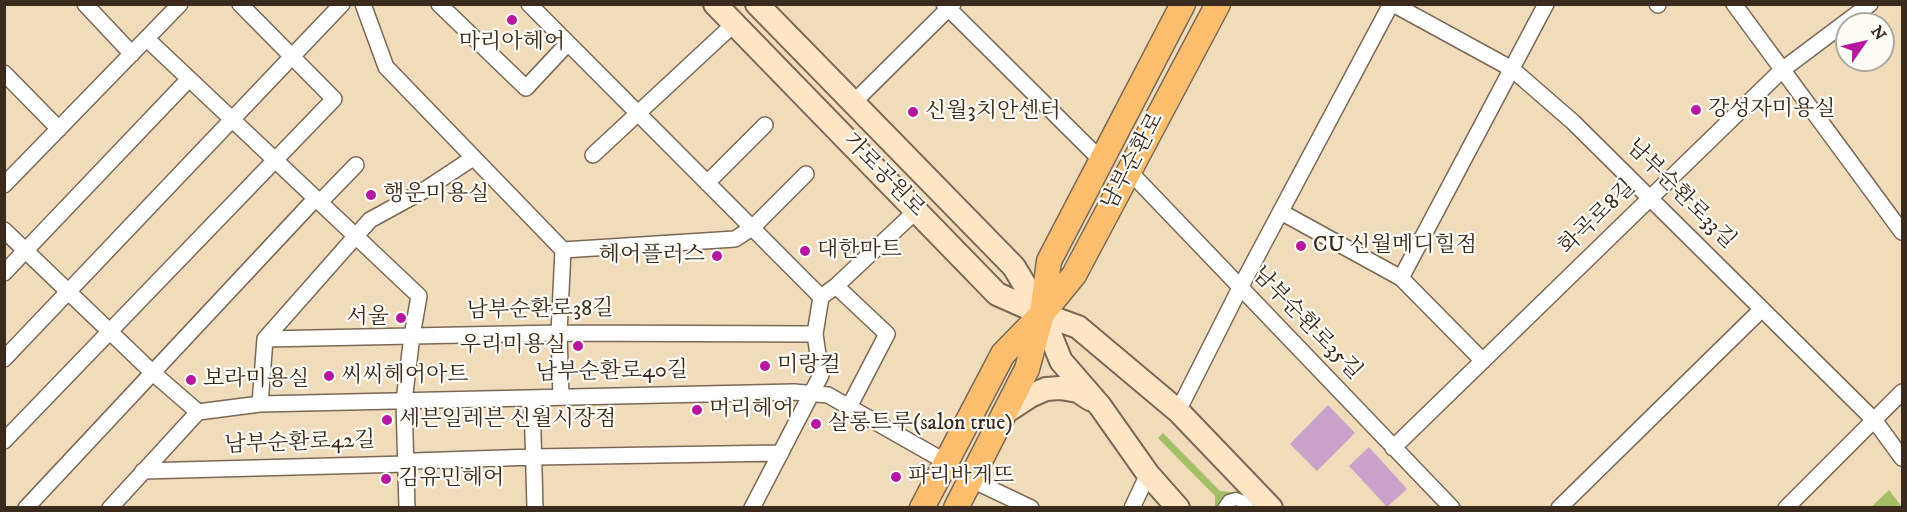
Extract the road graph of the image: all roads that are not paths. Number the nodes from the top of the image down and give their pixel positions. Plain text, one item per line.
1 (85, 4) edge
2 (180, 4) edge
3 (240, 4) edge
4 (342, 4) edge
5 (363, 4) edge
6 (440, 4) edge
7 (529, 4) edge
8 (716, 4) edge
9 (757, 4) edge
10 (1183, 4) edge
11 (1218, 4) edge
12 (1392, 4) edge
13 (1546, 4) edge
14 (1734, 4) edge
15 (1870, 4) edge
16 (948, 6) edge
17 (734, 24) junction
18 (147, 39) junction
19 (568, 44) junction
20 (132, 54) junction
21 (292, 57) junction
22 (1512, 69) junction
23 (1782, 70) junction
24 (4, 73) edge
25 (189, 80) junction
26 (854, 103) junction
27 (637, 113) junction
28 (232, 120) junction
29 (765, 125) dead end
30 (59, 129) junction
31 (593, 155) dead end
32 (473, 158) junction
33 (275, 160) junction
34 (1102, 161) junction
35 (356, 165) dead end
36 (1129, 171) junction
37 (806, 174) dead end
38 (707, 183) junction
39 (4, 185) edge
40 (1651, 198) junction
41 (318, 200) junction
42 (917, 210) junction
43 (1281, 212) junction
44 (752, 228) junction
45 (4, 230) edge
46 (1902, 232) edge
47 (355, 236) junction
48 (26, 250) junction
49 (563, 250) junction
50 (4, 273) edge
51 (1401, 278) junction
52 (836, 286) junction
53 (1240, 288) junction
54 (69, 292) junction
55 (821, 297) junction
56 (1762, 309) junction
57 (1042, 314) junction
58 (110, 332) junction
59 (559, 333) junction
60 (815, 334) junction
61 (412, 336) junction
62 (264, 339) junction
63 (4, 359) edge
64 (1483, 361) junction
65 (153, 372) junction
66 (1902, 392) edge
67 (812, 393) junction
68 (561, 397) junction
69 (532, 398) junction
70 (404, 401) junction
71 (260, 404) junction
72 (1100, 406) junction
73 (849, 407) junction
74 (1178, 411) junction
75 (198, 412) junction
76 (1004, 413) junction
77 (1875, 421) junction
78 (4, 441) edge
79 (1393, 448) junction
80 (781, 453) junction
81 (534, 457) junction
82 (1902, 458) edge
83 (946, 462) junction
84 (406, 464) junction
85 (143, 471) junction
86 (1148, 474) junction
87 (970, 479) junction
88 (26, 507) edge
89 (110, 507) edge
90 (407, 507) edge
91 (535, 507) edge
92 (752, 507) edge
93 (922, 507) edge
94 (956, 507) edge
95 (1031, 507) edge
96 (1132, 507) edge
97 (1178, 507) edge
98 (1224, 507) edge
99 (1248, 507) edge
100 (1271, 507) edge
101 (1452, 507) edge
102 (1559, 507) edge
103 (1786, 507) edge

1 - 20 street
2 - 18 street
3 - 21 street
4 - 21 street
5 - 32 street
6 - 19 street
7 - 19 street
8 - 17 main road, 가로공원로
9 - 26 main road, 가로공원로
10 - 34 main road, 남부순환로
11 - 36 main road, 남부순환로
12 - 22 street, 남부순환로33길
12 - 43 street
13 - 22 street
14 - 23 street
15 - 23 street, 화곡로8길
16 - 26 street
16 - 34 street
17 - 27 street
17 - 42 main road, 가로공원로
18 - 20 street
18 - 25 street
19 - 27 street
20 - 30 street
21 - 28 street
21 - 33 street
22 - 40 street, 남부순환로33길
22 - 51 street
23 - 40 street, 화곡로8길
23 - 46 street
24 - 30 street
25 - 28 street
25 - 48 street
26 - 57 main road, 가로공원로
27 - 31 street
27 - 38 street
28 - 33 street
28 - 54 street
29 - 38 street
30 - 39 street
32 - 47 street
32 - 49 street
33 - 41 street
33 - 58 street
34 - 57 main road, 남부순환로
35 - 41 street
36 - 53 street, 남부순환로35길
36 - 57 main road, 남부순환로
37 - 44 street
38 - 44 street
40 - 56 street, 남부순환로33길
40 - 64 street, 화곡로8길
41 - 47 street
41 - 65 street
42 - 52 street
42 - 57 main road, 가로공원로
43 - 51 street
43 - 53 street
44 - 49 street
44 - 55 street
45 - 48 street
47 - 61 street
47 - 62 street
48 - 50 street
48 - 54 street
49 - 59 street
51 - 64 street
52 - 55 street
52 - 73 street
53 - 74 street
53 - 79 street, 남부순환로35길
54 - 58 street
54 - 63 street
55 - 60 street
56 - 77 street, 남부순환로33길
56 - 102 street
57 - 72 main road, 가로공원로
57 - 74 main road, 가로공원로
57 - 76 main road, 남부순환로
57 - 83 main road, 남부순환로
58 - 65 street
58 - 78 street
59 - 60 street, 남부순환로38길
59 - 61 street, 남부순환로38길
59 - 68 street
60 - 67 street
61 - 62 street, 남부순환로38길
61 - 70 street
62 - 71 street
64 - 79 street, 화곡로8길
65 - 75 street
65 - 88 street
66 - 77 street
67 - 68 street, 남부순환로40길
67 - 73 street, 남부순환로40길
67 - 80 street
68 - 69 street, 남부순환로40길
69 - 70 street, 남부순환로40길
69 - 81 street
70 - 71 street, 남부순환로40길
70 - 84 street
71 - 75 street, 남부순환로40길
72 - 76 main road
72 - 86 main road, 가로공원로
73 - 83 street, 남부순환로40길
74 - 100 main road, 가로공원로
75 - 85 street
76 - 87 main road, 남부순환로
77 - 82 street, 남부순환로33길
77 - 103 street
79 - 101 street, 남부순환로35길
80 - 81 street, 남부순환로42길
80 - 92 street
81 - 84 street, 남부순환로42길
81 - 91 street
83 - 93 main road, 남부순환로
84 - 85 street, 남부순환로42길
84 - 90 street
85 - 89 street
86 - 96 street
86 - 97 main road, 가로공원로
87 - 94 main road, 남부순환로
87 - 95 street
98 - 99 street

